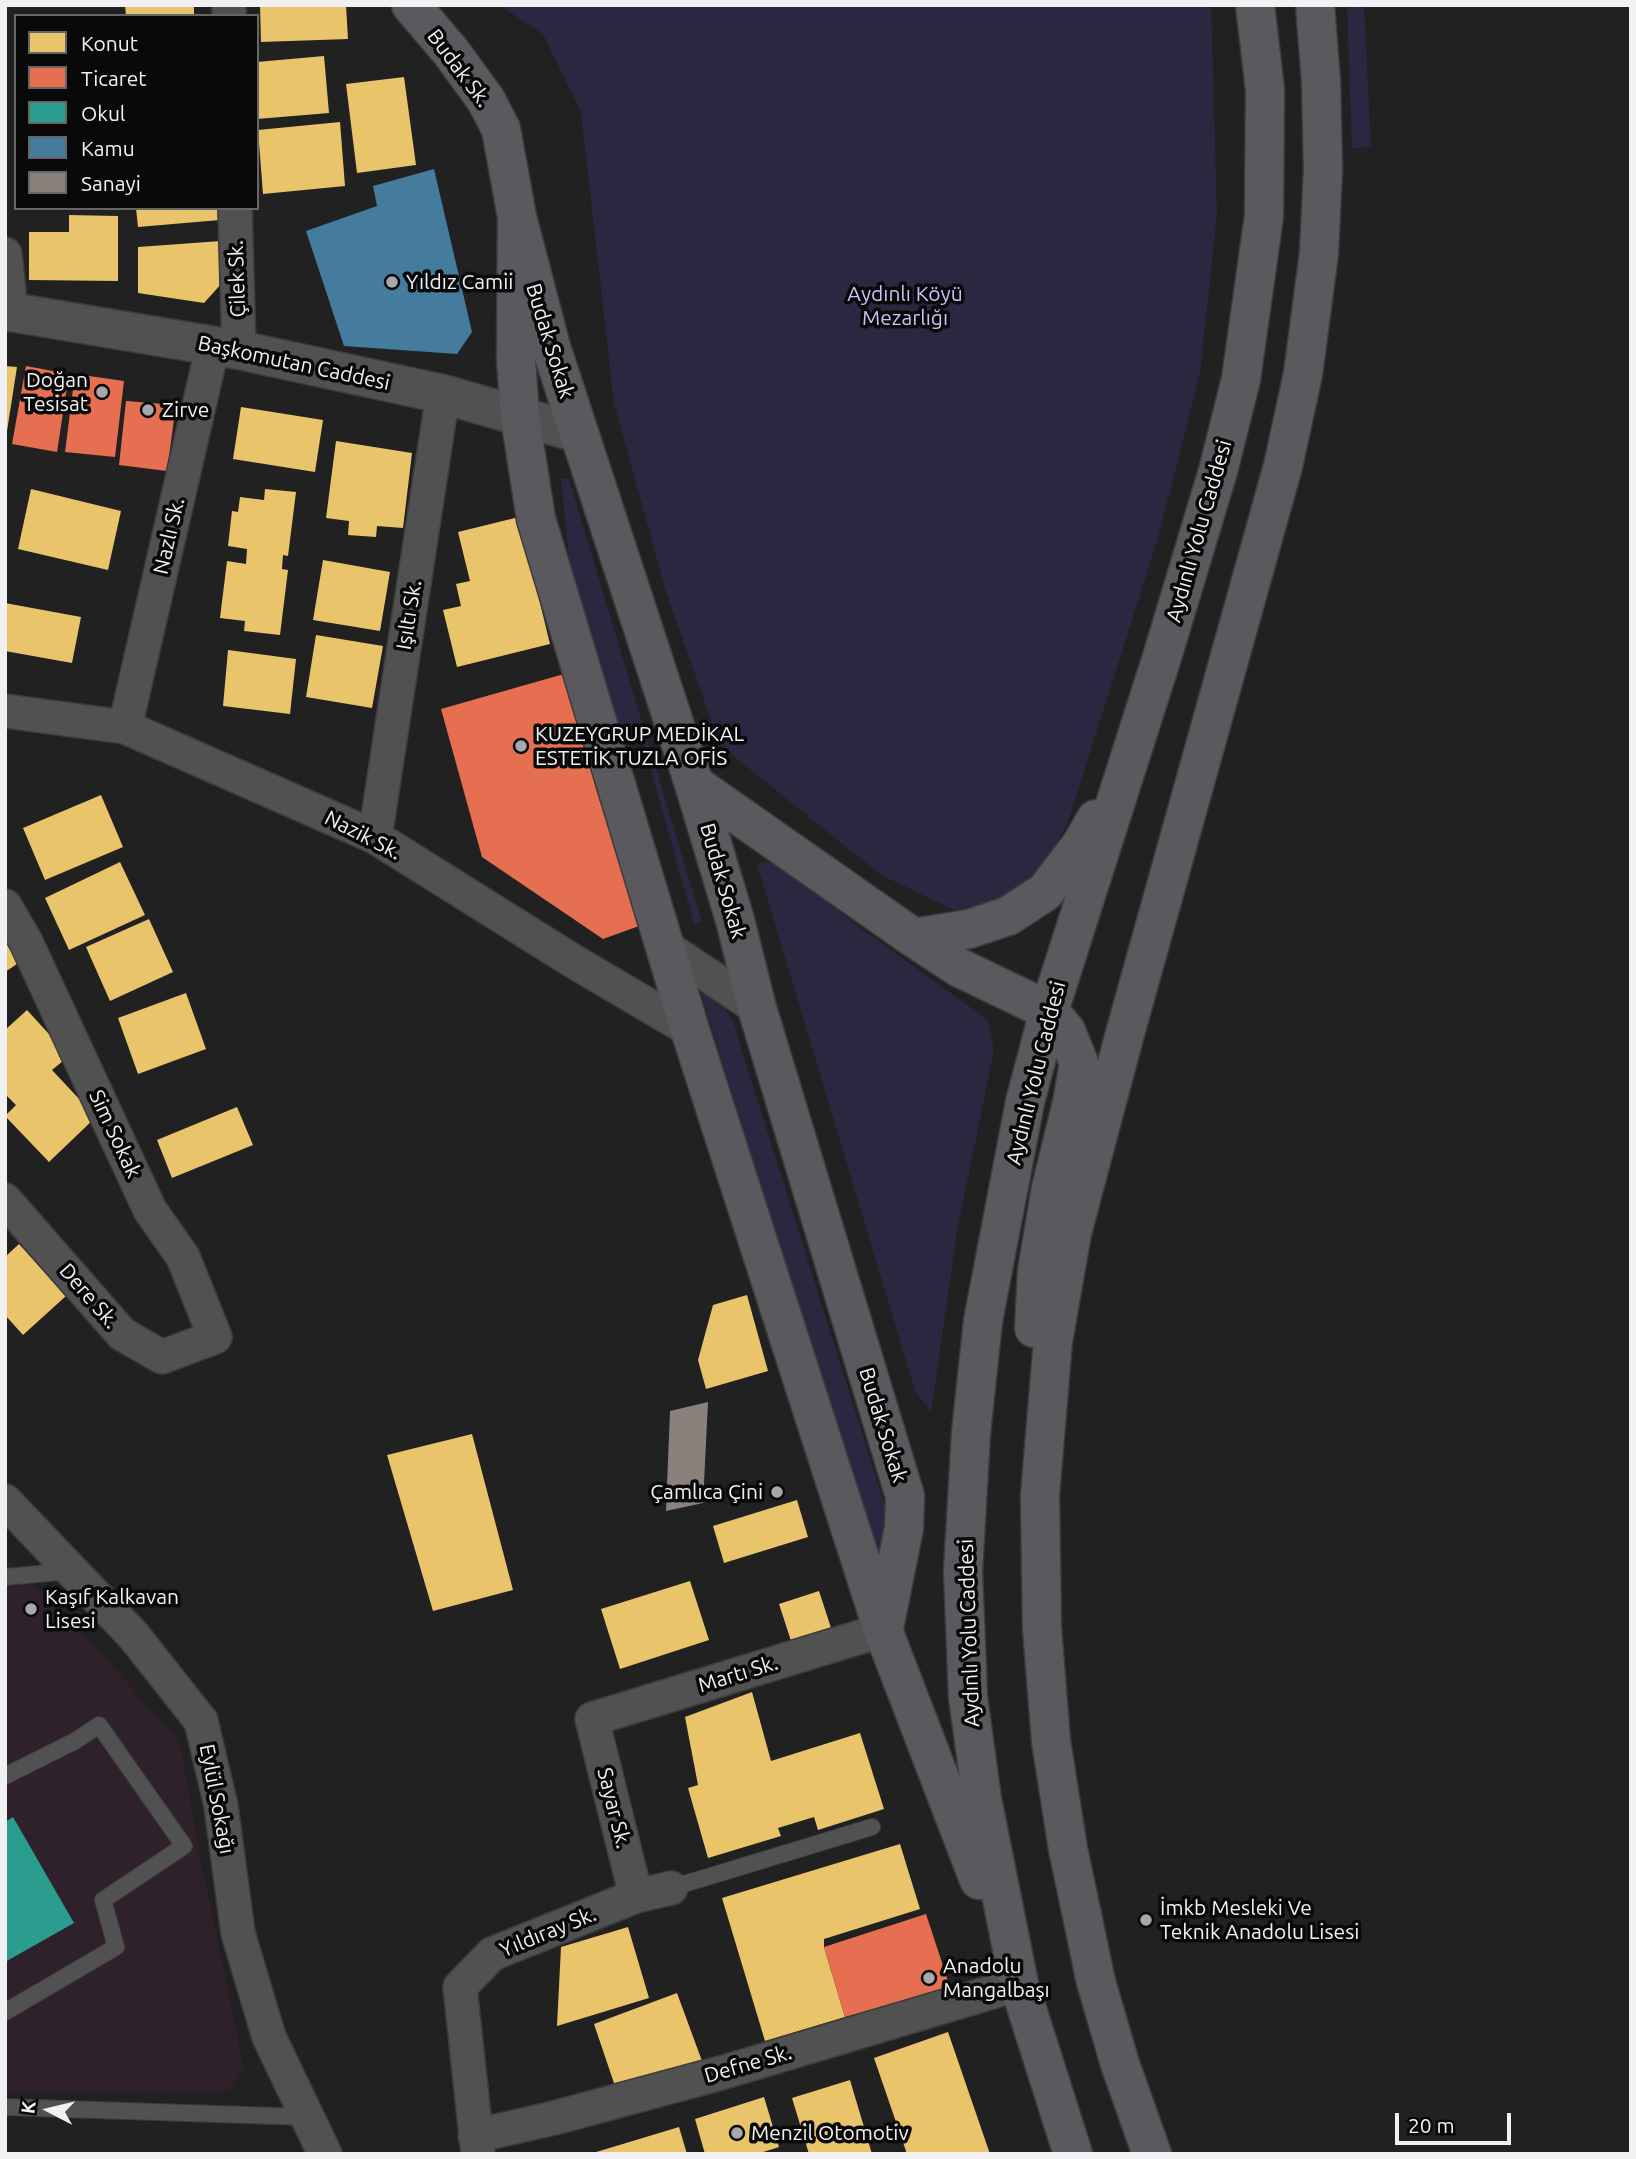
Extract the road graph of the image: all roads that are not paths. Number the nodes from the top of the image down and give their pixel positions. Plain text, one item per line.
1 (411, 5) edge
2 (1255, 5) edge
3 (1315, 5) edge
4 (235, 210) edge
5 (517, 217) junction
6 (5, 254) edge
7 (8, 312) edge
8 (226, 348) junction
9 (443, 394) junction
10 (520, 417) junction
11 (578, 433) junction
12 (5, 711) edge
13 (125, 727) junction
14 (1132, 748) junction
15 (694, 784) junction
16 (375, 837) junction
17 (5, 906) edge
18 (914, 938) junction
19 (666, 947) junction
20 (757, 1008) junction
21 (1049, 1011) junction
22 (690, 1030) junction
23 (5, 1200) edge
24 (190, 1345) joint
25 (1040, 1495) junction
26 (5, 1501) edge
27 (72, 1571) junction
28 (5, 1577) edge
29 (883, 1630) junction
30 (592, 1719) joint
31 (5, 1776) edge
32 (872, 1827) dead end
33 (671, 1888) joint
34 (636, 1896) junction
35 (1019, 1983) junction
36 (5, 2012) edge
37 (5, 2107) edge
38 (307, 2117) junction
39 (477, 2145) edge
40 (325, 2154) edge
41 (1073, 2154) edge
42 (1152, 2154) edge

1 - 5 main road, Budak Sk.
2 - 14 main road, Aydınlı Yolu Caddesi
3 - 25 main road
4 - 8 street, Çilek Sk.
5 - 10 main road, Budak Sokak
5 - 11 main road, Budak Sokak
6 - 7 street
7 - 8 street, Başkomutan Caddesi
8 - 9 street, Başkomutan Caddesi
8 - 13 street, Nazlı Sk.
9 - 10 street, Başkomutan Caddesi
9 - 16 street, Işıltı Sk.
10 - 11 street, Başkomutan Caddesi
10 - 19 main road, Budak Sokak
11 - 15 main road, Budak Sokak
12 - 13 street, Nazik Sk.
13 - 16 street, Nazik Sk.
14 - 18 main road
14 - 21 main road, Aydınlı Yolu Caddesi
15 - 18 main road
15 - 20 main road, Budak Sokak
16 - 22 street, Nazik Sk.
17 - 24 street, Sim Sokak
18 - 21 main road
19 - 20 street
19 - 22 main road, Budak Sokak
20 - 29 main road, Budak Sokak
21 - 25 main road
21 - 35 main road, Aydınlı Yolu Caddesi
22 - 29 main road, Budak Sokak
23 - 24 street, Dere Sk.
25 - 42 main road
26 - 27 street, Eylül Sokağı
27 - 28 lane
27 - 38 street, Eylül Sokağı
29 - 30 street, Martı Sk.
29 - 35 main road, Budak Sokak
30 - 34 street, Sayar Sk.
31 - 36 lane
32 - 33 lane
33 - 34 street, Yıldıray Sk.
34 - 39 street, Yıldıray Sk.
35 - 39 street, Defne Sk.
35 - 41 main road, Aydınlı Yolu Caddesi
37 - 38 lane
38 - 40 street, Eylül Sokağı

